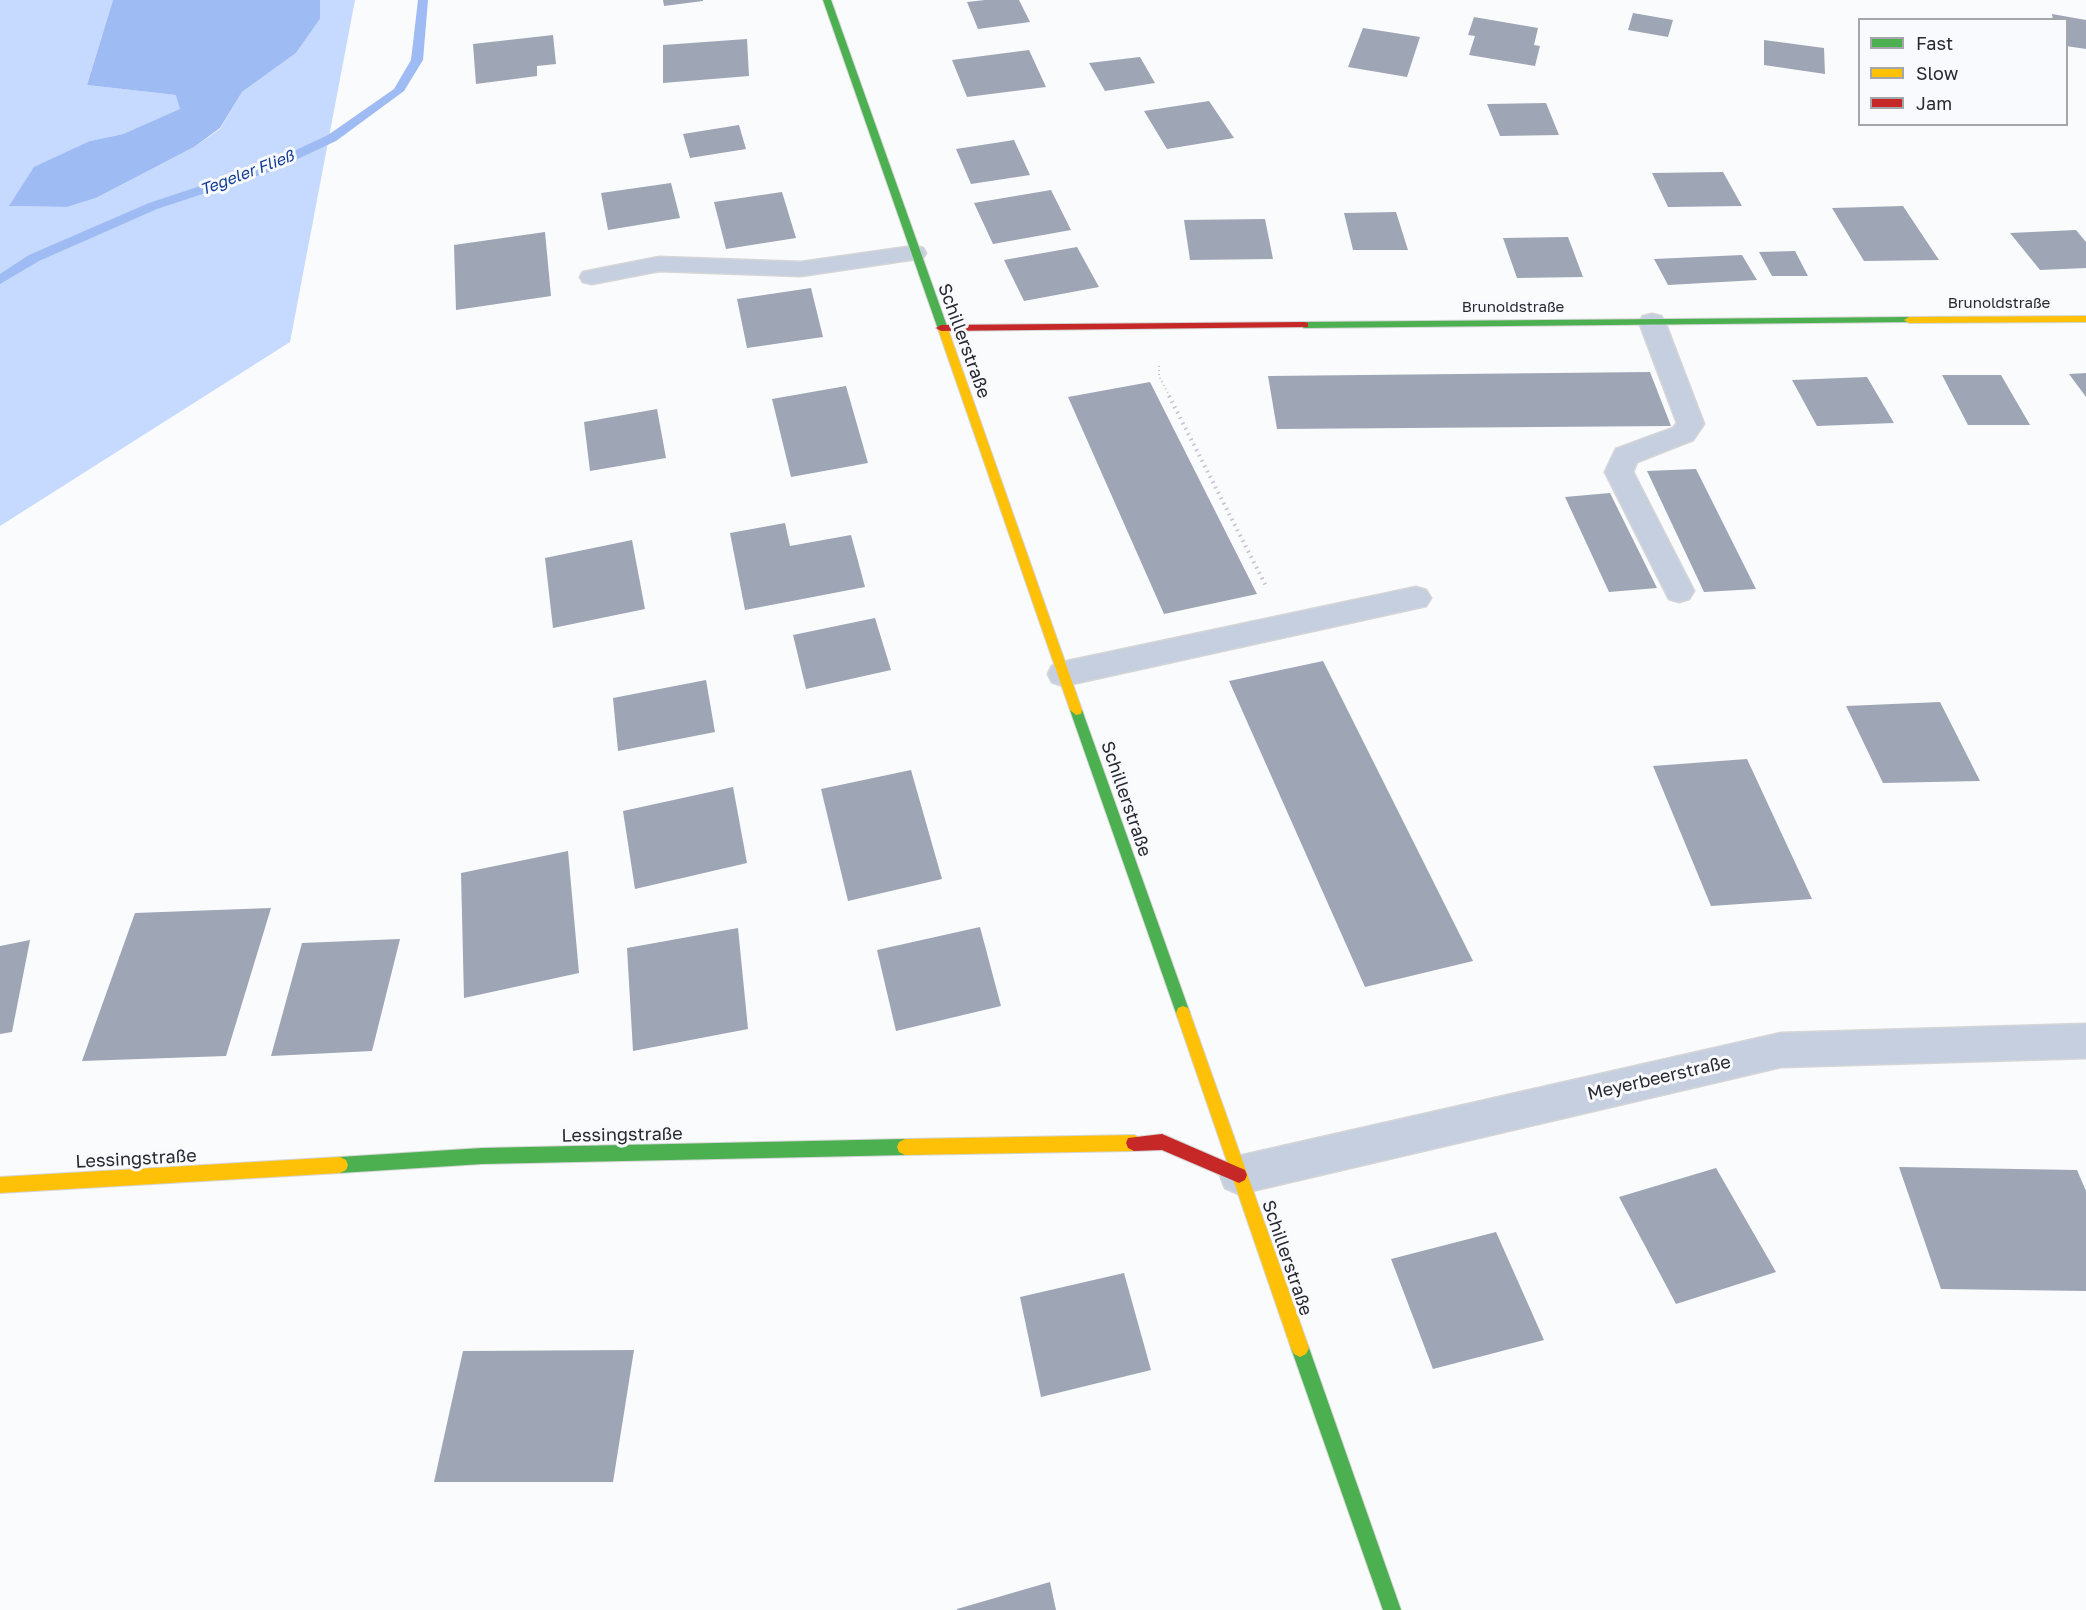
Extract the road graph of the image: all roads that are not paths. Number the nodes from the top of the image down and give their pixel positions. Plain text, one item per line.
1 (827, 0) edge
2 (914, 253) junction
3 (592, 276) dead end
4 (2086, 319) edge
5 (1652, 322) junction
6 (941, 328) junction
7 (1679, 591) dead end
8 (1416, 598) dead end
9 (1063, 674) junction
10 (2086, 1041) edge
11 (1239, 1175) junction
12 (0, 1185) edge
13 (1392, 1610) edge

1 - 2 street, Schillerstraße
2 - 3 street
2 - 6 street, Schillerstraße
4 - 5 street, Brunoldstraße
5 - 6 street, Brunoldstraße
5 - 7 street
6 - 9 street, Schillerstraße
8 - 9 street
9 - 11 street, Schillerstraße
10 - 11 street, Meyerbeerstraße
11 - 12 street, Lessingstraße
11 - 13 street, Schillerstraße

